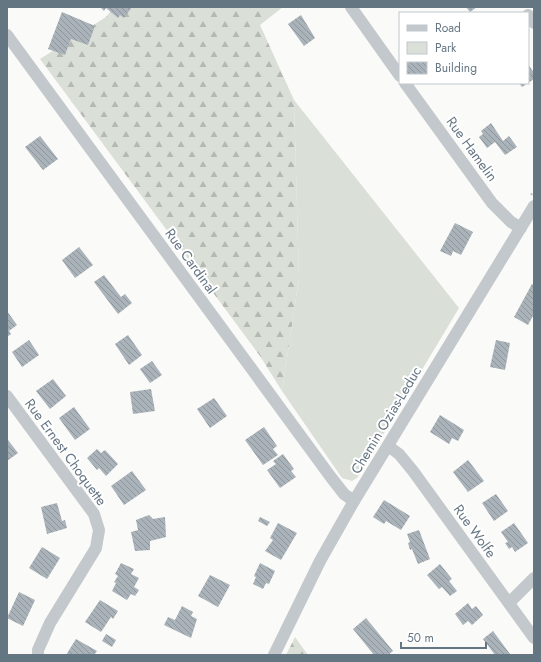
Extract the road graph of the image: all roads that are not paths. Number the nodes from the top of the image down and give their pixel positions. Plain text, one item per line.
1 (351, 7) edge
2 (7, 35) edge
3 (399, 75) edge
4 (406, 84) edge
5 (534, 206) edge
6 (521, 228) junction
7 (8, 400) edge
8 (388, 446) junction
9 (354, 501) junction
10 (534, 578) edge
11 (509, 603) junction
12 (534, 638) edge
13 (38, 655) edge
14 (274, 655) edge

1 - 3 street
2 - 9 street, Rue Cardinal
4 - 6 street, Rue Hamelin
5 - 6 street, Chemin Ozias-Leduc
6 - 8 street, Chemin Ozias-Leduc
7 - 13 street, Rue Ernest Choquette
8 - 9 street, Chemin Ozias-Leduc
8 - 11 street, Rue Wolfe
9 - 14 street, Chemin Ozias-Leduc
10 - 11 street
11 - 12 street, Rue Wolfe

